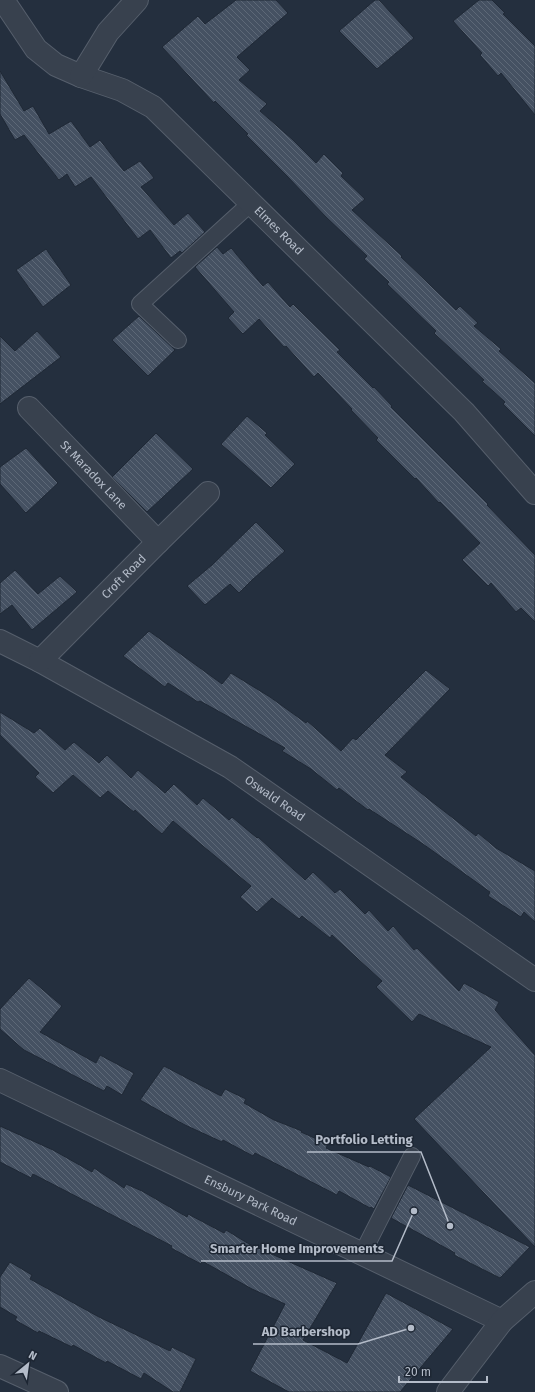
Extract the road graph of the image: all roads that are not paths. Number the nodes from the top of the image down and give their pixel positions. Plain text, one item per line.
1 (3, 0) edge
2 (138, 0) edge
3 (81, 76) junction
4 (251, 203) junction
5 (178, 340) dead end
6 (29, 408) dead end
7 (208, 493) dead end
8 (535, 493) edge
9 (158, 542) junction
10 (0, 641) edge
11 (40, 661) junction
12 (535, 980) edge
13 (0, 1080) edge
14 (412, 1156) dead end
15 (362, 1254) junction
16 (535, 1292) edge
17 (502, 1321) junction
18 (0, 1366) edge
19 (36, 1388) edge
20 (57, 1392) edge
21 (448, 1392) edge

1 - 3 street, Elmes Road
2 - 3 street
3 - 4 street, Elmes Road
4 - 5 lane
4 - 8 street, Elmes Road
6 - 9 street, St Maradox Lane
7 - 9 street, Croft Road
9 - 11 street, Croft Road
10 - 11 street, Oswald Road
11 - 12 street, Oswald Road
13 - 15 street, Ensbury Park Road
14 - 15 lane
15 - 17 street, Ensbury Park Road
16 - 17 street
17 - 21 street
18 - 19 street
19 - 20 street

